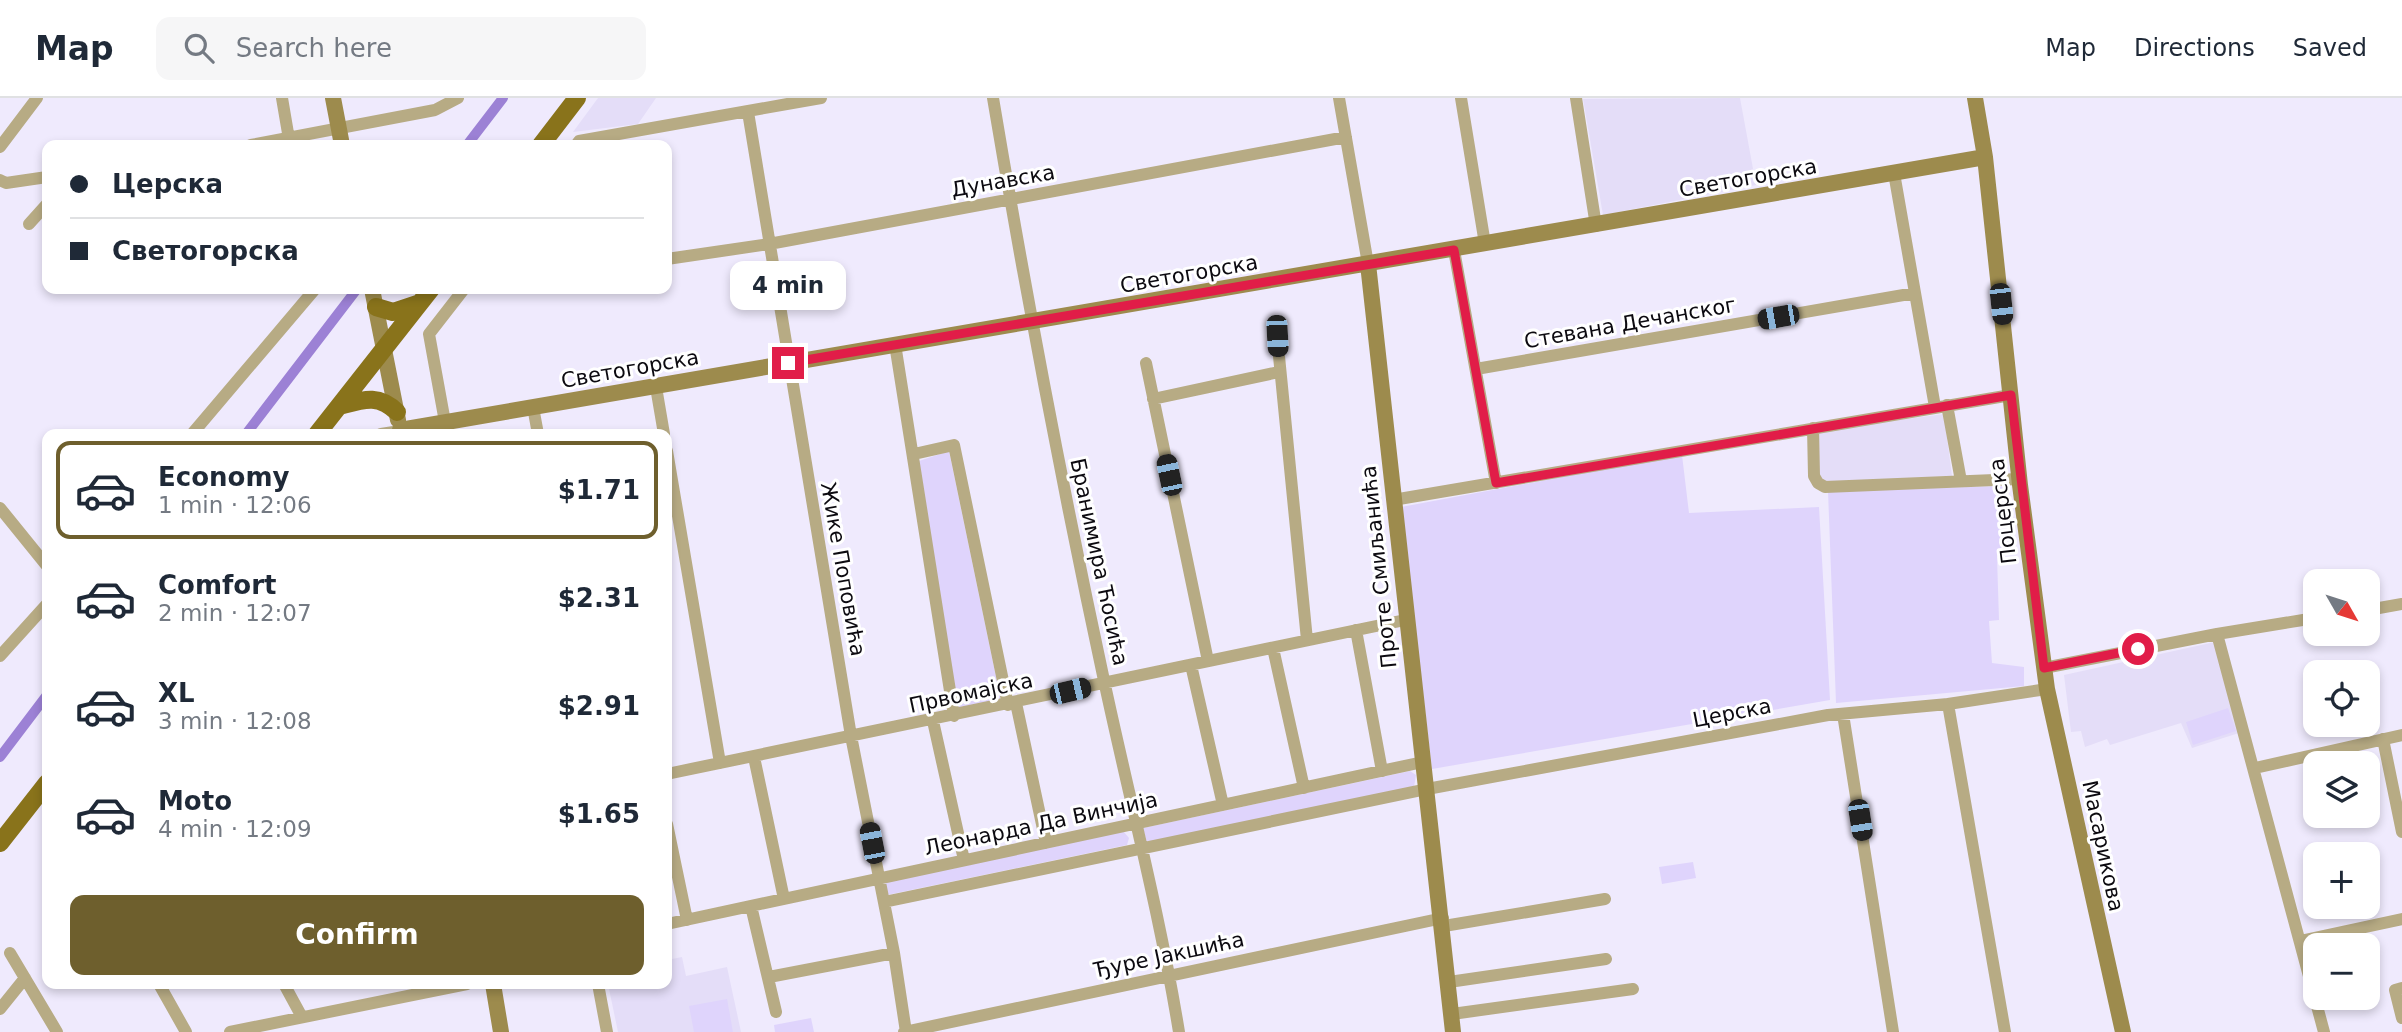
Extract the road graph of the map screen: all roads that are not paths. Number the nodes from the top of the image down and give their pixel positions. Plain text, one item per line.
1 (37, 98) edge
2 (282, 98) edge
3 (333, 98) edge
4 (458, 98) edge
5 (577, 98) edge
6 (821, 98) edge
7 (993, 98) edge
8 (1339, 98) edge
9 (1461, 98) edge
10 (1576, 98) edge
11 (1975, 98) edge
12 (434, 104) edge
13 (748, 112) junction
14 (340, 137) edge
15 (1346, 137) junction
16 (289, 140) edge
17 (309, 140) edge
18 (545, 140) edge
19 (585, 140) edge
20 (0, 147) edge
21 (1985, 157) junction
22 (1894, 173) junction
23 (42, 178) edge
24 (0, 180) edge
25 (1010, 199) junction
26 (42, 210) edge
27 (29, 225) dead end
28 (1597, 226) junction
29 (769, 244) junction
30 (1485, 244) junction
31 (1454, 250) junction
32 (672, 258) edge
33 (1368, 264) junction
34 (1915, 293) junction
35 (310, 294) edge
36 (460, 294) edge
37 (426, 296) edge
38 (374, 299) edge
39 (1031, 323) junction
40 (1277, 336) dead end
41 (895, 344) junction
42 (386, 347) junction
43 (788, 363) junction
44 (1146, 363) dead end
45 (1476, 369) junction
46 (1279, 372) junction
47 (656, 387) junction
48 (2011, 395) junction
49 (1153, 400) junction
50 (339, 406) junction
51 (1941, 406) junction
52 (533, 407) junction
53 (446, 422) junction
54 (399, 427) edge
55 (1812, 428) junction
56 (196, 429) edge
57 (321, 429) edge
58 (537, 429) edge
59 (663, 429) edge
60 (914, 454) junction
61 (2019, 479) junction
62 (672, 480) edge
63 (1961, 481) junction
64 (1496, 483) junction
65 (1393, 500) junction
66 (0, 509) edge
67 (42, 560) edge
68 (2402, 604) edge
69 (2380, 608) edge
70 (42, 610) edge
71 (1405, 620) junction
72 (2303, 620) edge
73 (1356, 630) junction
74 (2217, 634) junction
75 (1307, 640) junction
76 (1273, 648) junction
77 (0, 656) edge
78 (1208, 661) junction
79 (1191, 665) junction
80 (2044, 668) junction
81 (1105, 683) junction
82 (2047, 689) junction
83 (1012, 704) junction
84 (1948, 704) junction
85 (1843, 714) junction
86 (954, 716) junction
87 (933, 721) junction
88 (2402, 735) edge
89 (851, 736) junction
90 (2382, 739) junction
91 (754, 757) junction
92 (1423, 762) junction
93 (720, 763) junction
94 (2255, 768) junction
95 (1382, 771) junction
96 (672, 773) edge
97 (1304, 788) junction
98 (1427, 789) junction
99 (42, 791) edge
100 (1223, 805) junction
101 (1136, 824) junction
102 (2402, 832) edge
103 (1046, 843) junction
104 (0, 844) edge
105 (672, 848) edge
106 (1141, 848) junction
107 (964, 860) junction
108 (879, 878) junction
109 (784, 899) junction
110 (1605, 899) dead end
111 (884, 902) junction
112 (751, 906) junction
113 (2402, 919) edge
114 (687, 920) junction
115 (1443, 922) junction
116 (672, 923) edge
117 (2300, 941) junction
118 (10, 953) dead end
119 (894, 953) junction
120 (1606, 959) dead end
121 (1169, 974) junction
122 (769, 977) junction
123 (25, 978) junction
124 (1449, 982) junction
125 (2402, 988) edge
126 (162, 989) edge
127 (287, 989) edge
128 (411, 989) edge
129 (496, 989) edge
130 (599, 989) edge
131 (1633, 989) dead end
132 (0, 1009) edge
133 (776, 1012) dead end
134 (1452, 1014) junction
135 (302, 1017) junction
136 (2402, 1018) edge
137 (57, 1032) edge
138 (186, 1032) edge
139 (230, 1032) edge
140 (502, 1032) edge
141 (607, 1032) edge
142 (905, 1032) edge
143 (1179, 1032) edge
144 (1453, 1032) edge
145 (1893, 1032) edge
146 (2005, 1032) edge
147 (2123, 1032) edge
148 (2324, 1032) edge

1 - 20 street
2 - 16 street
3 - 14 street
4 - 12 street
5 - 18 main road
6 - 13 street
7 - 25 street, Бранимира Ћосића
8 - 15 street, Проте Смиљанића
9 - 30 street
10 - 28 street
11 - 21 street, Поцерска
12 - 14 street
13 - 19 street
13 - 29 street, Жике Поповића
14 - 17 street
15 - 25 street, Дунавска
15 - 33 street, Проте Смиљанића
21 - 22 street, Светогорска
21 - 48 street, Поцерска
22 - 28 street, Светогорска
22 - 34 street
23 - 24 street
25 - 29 street, Дунавска
25 - 39 street, Бранимира Ћосића
26 - 27 street
28 - 30 street, Светогорска
29 - 32 street, Дунавска
29 - 43 street, Жике Поповића
30 - 31 street, Светогорска
31 - 33 street, Светогорска
31 - 45 street
33 - 39 street, Светогорска
33 - 65 street, Проте Смиљанића
34 - 45 street, Стевана Дечанског
34 - 51 street
35 - 56 street
36 - 53 street
37 - 38 main road
37 - 42 main road
38 - 42 street
39 - 41 street, Светогорска
39 - 81 street, Бранимира Ћосића
40 - 46 street
41 - 43 street, Светогорска
41 - 60 street
42 - 50 main road
42 - 54 street
43 - 47 street, Светогорска
43 - 89 street, Жике Поповића
44 - 49 street
45 - 64 street
46 - 49 street
46 - 75 street
47 - 52 street, Светогорска
47 - 59 street
48 - 51 street
48 - 61 street, Поцерска
49 - 78 street
50 - 54 main road
50 - 57 main road
51 - 55 street
51 - 63 street
52 - 53 street, Светогорска
52 - 58 street
53 - 54 street, Светогорска
55 - 63 street
55 - 64 street
60 - 83 street
60 - 86 street
61 - 63 street
61 - 80 street, Поцерска
62 - 93 street
64 - 65 street
65 - 71 street, Проте Смиљанића
66 - 67 street
68 - 69 street
70 - 77 street
71 - 73 street, Првомајска
71 - 92 street, Проте Смиљанића
72 - 74 street
73 - 75 street, Првомајска
73 - 95 street
74 - 80 street
74 - 94 street
75 - 76 street, Првомајска
76 - 78 street, Првомајска
76 - 97 street
78 - 79 street, Првомајска
79 - 81 street, Првомајска
79 - 100 street
80 - 82 street, Масарикова
81 - 83 street, Првомајска
81 - 101 street, Бранимира Ћосића
82 - 84 street, Церска
82 - 147 street, Масарикова
83 - 86 street, Првомајска
83 - 103 street
84 - 85 street, Церска
84 - 146 street
85 - 98 street, Церска
85 - 145 street
86 - 87 street, Првомајска
87 - 89 street, Првомајска
87 - 107 street
88 - 90 street
89 - 91 street, Првомајска
89 - 108 street, Жике Поповића
90 - 94 street
90 - 102 street
91 - 93 street, Првомајска
91 - 109 street
92 - 95 street, Леонарда Да Винчија
92 - 98 street, Проте Смиљанића
93 - 96 street, Првомајска
94 - 117 street
95 - 97 street, Леонарда Да Винчија
97 - 100 street, Леонарда Да Винчија
98 - 106 street, Леонарда Да Винчија
98 - 115 street, Проте Смиљанића
99 - 104 main road
100 - 101 street, Леонарда Да Винчија
101 - 103 street, Леонарда Да Винчија
101 - 106 street, Бранимира Ћосића
103 - 107 street, Леонарда Да Винчија
105 - 114 street
106 - 111 street, Леонарда Да Винчија
106 - 121 street, Бранимира Ћосића
107 - 108 street, Леонарда Да Винчија
108 - 109 street, Леонарда Да Винчија
108 - 111 street, Жике Поповића
109 - 112 street, Леонарда Да Винчија
110 - 115 street, Ђуре Јакшића
111 - 119 street, Жике Поповића
112 - 114 street, Леонарда Да Винчија
112 - 122 street
113 - 117 street
114 - 116 street, Леонарда Да Винчија
115 - 121 street, Ђуре Јакшића
115 - 124 street, Проте Смиљанића
117 - 148 street
118 - 123 street
119 - 122 street
119 - 142 street, Жике Поповића
120 - 124 street
121 - 142 street, Ђуре Јакшића
121 - 143 street, Бранимира Ћосића
122 - 133 street
123 - 132 street
123 - 137 street
124 - 134 street, Проте Смиљанића
125 - 136 street
126 - 138 street
127 - 135 street
128 - 135 street
129 - 140 street
130 - 141 street
131 - 134 street
134 - 144 street, Проте Смиљанића
135 - 139 street

